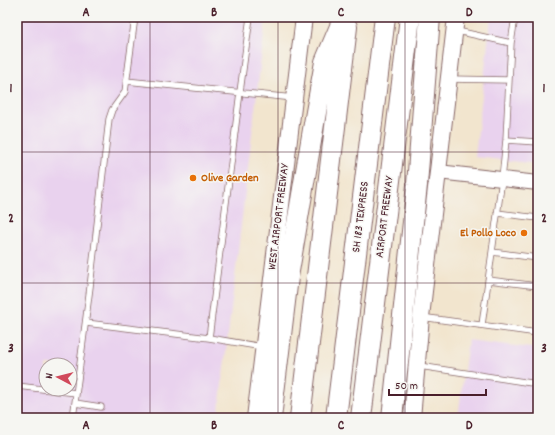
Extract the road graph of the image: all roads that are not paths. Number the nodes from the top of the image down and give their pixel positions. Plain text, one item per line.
1 (135, 17) edge
2 (250, 17) edge
3 (304, 17) edge
4 (344, 17) edge
5 (348, 17) edge
6 (373, 17) edge
7 (385, 17) edge
8 (403, 17) edge
9 (410, 17) edge
10 (430, 17) edge
11 (515, 17) edge
12 (455, 24) edge
13 (511, 42) junction
14 (449, 78) junction
15 (509, 80) junction
16 (126, 81) junction
17 (402, 81) junction
18 (240, 92) junction
19 (294, 98) junction
20 (506, 140) junction
21 (538, 142) edge
22 (438, 172) junction
23 (502, 180) junction
24 (538, 183) edge
25 (497, 213) junction
26 (538, 218) edge
27 (492, 252) junction
28 (538, 258) edge
29 (488, 280) junction
30 (538, 286) edge
31 (421, 317) junction
32 (86, 323) junction
33 (482, 325) junction
34 (538, 333) edge
35 (209, 338) junction
36 (264, 347) junction
37 (417, 366) junction
38 (78, 379) edge
39 (538, 384) edge
40 (17, 386) edge
41 (38, 388) edge
42 (76, 397) edge
43 (75, 403) junction
44 (101, 407) dead end
45 (73, 418) edge
46 (255, 418) edge
47 (271, 418) edge
48 (300, 418) edge
49 (325, 418) edge
50 (336, 418) edge
51 (360, 418) edge
52 (392, 418) edge
53 (412, 418) edge

1 - 16 lane
2 - 18 lane
3 - 19 main road, WEST AIRPORT FREEWAY
4 - 47 highway
5 - 48 highway
6 - 49 highway, SH 183 TEXPRESS
7 - 50 highway, SH 183 TEXPRESS
8 - 17 highway
9 - 17 highway, AIRPORT FREEWAY
10 - 52 highway
11 - 13 lane
12 - 13 lane
12 - 14 main road
13 - 15 lane
14 - 15 lane
14 - 22 main road
15 - 20 lane
16 - 18 lane
16 - 32 lane
17 - 51 highway, AIRPORT FREEWAY
18 - 19 lane
18 - 35 lane
19 - 36 main road, WEST AIRPORT FREEWAY
20 - 21 lane
20 - 23 lane
22 - 23 street
22 - 31 main road
23 - 24 street
23 - 25 lane
25 - 26 lane
25 - 27 lane
27 - 28 lane
27 - 29 lane
29 - 30 lane
29 - 33 lane
31 - 33 lane
31 - 37 main road
32 - 35 lane
32 - 38 lane
33 - 34 lane
35 - 36 lane
36 - 46 main road, WEST AIRPORT FREEWAY
37 - 39 lane
37 - 53 main road
40 - 41 lane
42 - 43 lane
43 - 44 lane
43 - 45 lane

